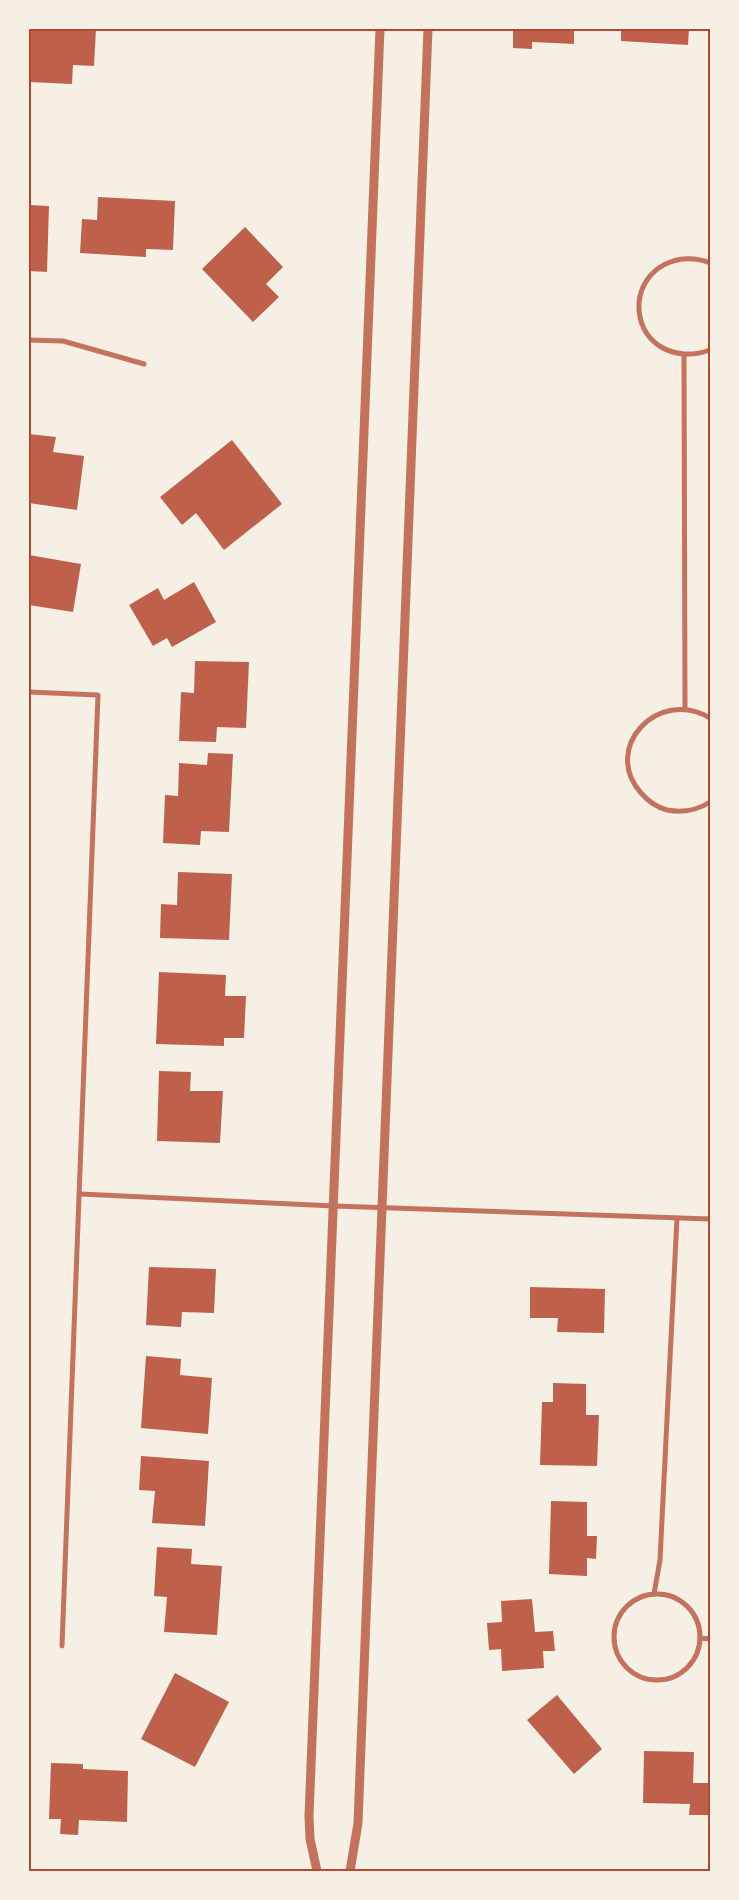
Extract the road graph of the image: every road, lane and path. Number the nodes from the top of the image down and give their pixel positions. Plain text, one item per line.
1 (380, 29) edge
2 (428, 29) edge
3 (710, 263) edge
4 (29, 340) edge
5 (710, 350) edge
6 (684, 355) junction
7 (144, 364) dead end
8 (29, 692) edge
9 (685, 708) junction
10 (710, 718) edge
11 (710, 802) edge
12 (80, 1194) junction
13 (334, 1206) junction
14 (383, 1208) junction
15 (677, 1218) junction
16 (710, 1219) edge
17 (654, 1594) junction
18 (700, 1638) junction
19 (710, 1639) edge
20 (62, 1646) dead end
21 (318, 1871) edge
22 (350, 1871) edge

1 - 13 street
2 - 14 street
3 - 6 street
4 - 7 street
5 - 6 street
6 - 9 street
8 - 12 street
9 - 10 street
9 - 11 street
12 - 13 street
12 - 20 street
13 - 14 street
13 - 21 street
14 - 15 street
14 - 22 street
15 - 16 street
15 - 17 street
17 - 18 street
17 - 18 street
18 - 19 street

